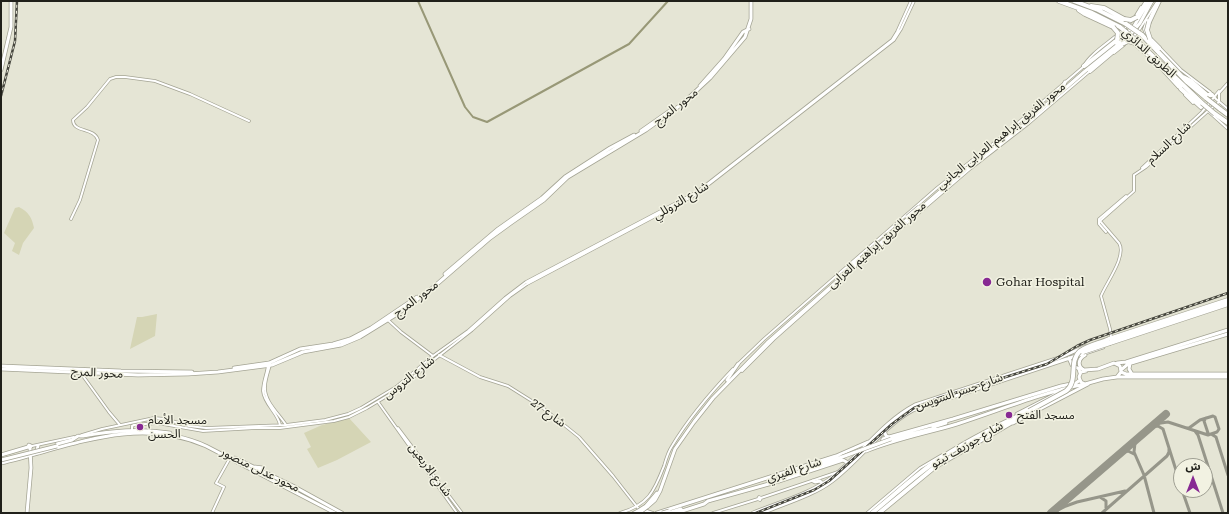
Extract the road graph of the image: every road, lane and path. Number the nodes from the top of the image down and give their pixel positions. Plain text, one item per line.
1 (11, 1) edge
2 (750, 1) edge
3 (912, 1) edge
4 (1059, 1) edge
5 (1074, 1) edge
6 (1148, 1) edge
7 (1158, 1) edge
8 (1078, 8) junction
9 (1149, 14) junction
10 (1125, 21) junction
11 (1120, 30) junction
12 (1136, 42) junction
13 (1124, 44) junction
14 (2, 57) edge
15 (1164, 57) junction
16 (1084, 66) junction
17 (1, 70) edge
18 (1091, 71) junction
19 (1084, 72) junction
20 (1065, 82) junction
21 (1228, 82) edge
22 (1062, 88) junction
23 (1210, 96) junction
24 (1220, 102) junction
25 (1202, 107) junction
26 (1228, 109) edge
27 (1208, 111) junction
28 (1228, 115) edge
29 (249, 121) dead end
30 (1228, 123) edge
31 (1017, 127) junction
32 (1228, 129) edge
33 (1183, 130) junction
34 (1008, 131) junction
35 (1182, 134) junction
36 (1142, 170) junction
37 (920, 207) junction
38 (908, 217) junction
39 (71, 219) dead end
40 (902, 219) junction
41 (906, 224) junction
42 (443, 277) junction
43 (836, 284) junction
44 (1228, 300) edge
45 (1228, 304) edge
46 (388, 320) junction
47 (1228, 330) edge
48 (1228, 334) edge
49 (1111, 337) junction
50 (1120, 338) junction
51 (773, 339) junction
52 (1084, 346) junction
53 (1078, 349) junction
54 (1091, 352) junction
55 (292, 354) junction
56 (439, 354) junction
57 (1081, 355) junction
58 (433, 356) junction
59 (1069, 358) junction
60 (1116, 363) junction
61 (738, 364) junction
62 (1130, 364) junction
63 (269, 365) junction
64 (1, 366) edge
65 (1, 369) edge
66 (34, 369) junction
67 (1086, 371) junction
68 (1121, 371) junction
69 (82, 372) junction
70 (175, 373) junction
71 (1080, 373) junction
72 (1132, 374) junction
73 (738, 375) dead end
74 (1228, 375) edge
75 (1117, 377) junction
76 (727, 380) junction
77 (992, 380) junction
78 (1080, 380) junction
79 (994, 384) junction
80 (1087, 384) junction
81 (1038, 396) junction
82 (1065, 397) junction
83 (941, 398) junction
84 (378, 402) junction
85 (1040, 402) junction
86 (358, 411) junction
87 (1011, 421) junction
88 (177, 422) junction
89 (894, 422) junction
90 (958, 424) junction
91 (120, 425) junction
92 (286, 425) junction
93 (263, 426) junction
94 (280, 426) junction
95 (176, 427) junction
96 (397, 428) junction
97 (133, 430) junction
98 (886, 431) junction
99 (79, 436) junction
100 (890, 438) junction
101 (79, 442) junction
102 (870, 442) junction
103 (57, 445) junction
104 (885, 445) junction
105 (38, 446) junction
106 (30, 447) junction
107 (23, 449) junction
108 (952, 451) junction
109 (864, 452) junction
110 (40, 453) junction
111 (32, 456) junction
112 (25, 457) junction
113 (843, 457) junction
114 (230, 458) junction
115 (1, 459) edge
116 (848, 463) junction
117 (250, 465) junction
118 (263, 468) dead end
119 (839, 471) junction
120 (763, 480) junction
121 (813, 481) junction
122 (822, 484) junction
123 (291, 485) junction
124 (287, 488) junction
125 (291, 490) junction
126 (708, 501) junction
127 (647, 506) junction
128 (341, 507) dead end
129 (637, 507) junction
130 (339, 512) edge
131 (637, 512) edge
132 (668, 512) edge
133 (27, 513) edge
134 (211, 513) edge
135 (457, 513) edge
136 (462, 513) edge
137 (620, 513) edge
138 (649, 513) edge
139 (653, 513) edge
140 (657, 513) edge
141 (662, 513) edge
142 (676, 513) edge
143 (713, 513) edge
144 (753, 513) edge
145 (762, 513) edge
146 (867, 513) edge
147 (872, 513) edge
148 (879, 513) edge

1 - 14 main road
2 - 42 main road, محور المرج
3 - 56 street, شارع التروللي
4 - 8 highway, الطريق الدائري
5 - 10 highway, الطريق الدائري
6 - 10 highway, bridge
6 - 11 street, محور الفريق إبراهيم العرابى الجانبي
6 - 19 main road, محور الفريق إبراهيم العرابى
6 - 22 main road, محور الفريق إبراهيم العرابى
7 - 9 street
7 - 15 highway, bridge
8 - 11 highway, الطريق الدائري
8 - 16 highway, bridge
9 - 13 street
9 - 23 street
10 - 15 highway, الطريق الدائري, bridge
11 - 12 highway, الطريق الدائري, bridge
11 - 16 street, محور الفريق إبراهيم العرابى الجانبي
12 - 13 highway, bridge
12 - 25 highway, الطريق الدائري
13 - 18 highway
13 - 25 street
14 - 17 main road
15 - 23 highway, الطريق الدائري
16 - 20 street, محور الفريق إبراهيم العرابى الجانبي
18 - 19 main road
18 - 37 street, محور الفريق إبراهيم العرابى الجانبي
19 - 37 main road, محور الفريق إبراهيم العرابى
20 - 22 main road
20 - 34 street, محور الفريق إبراهيم العرابى الجانبي
21 - 23 street, شارع السلام
21 - 24 street, شارع السلام
22 - 31 main road, محور الفريق إبراهيم العرابى
23 - 24 street
23 - 25 street, شارع السلام
23 - 25 street
23 - 28 highway, الطريق الدائري, bridge
24 - 26 street
24 - 27 street
25 - 30 highway, الطريق الدائري, bridge
25 - 33 street, شارع السلام
27 - 32 street
27 - 35 street
29 - 39 street
31 - 34 main road
31 - 37 main road, محور الفريق إبراهيم العرابى
33 - 35 street
33 - 36 street, شارع السلام
34 - 37 street, محور الفريق إبراهيم العرابى الجانبي
35 - 36 street, شارع السلام
36 - 49 street
37 - 38 main road, محور الفريق إبراهيم العرابى, bridge
37 - 40 street, محور الفريق إبراهيم العرابى الجانبي
37 - 41 street, محور الفريق إبراهيم العرابى الجانبي
38 - 43 main road, محور الفريق إبراهيم العرابى
38 - 76 main road, محور الفريق إبراهيم العرابى
40 - 41 street
40 - 61 street, محور الفريق إبراهيم العرابى الجانبي
41 - 43 street, محور الفريق إبراهيم العرابى الجانبي
42 - 46 main road, محور المرج
42 - 55 main road, محور المرج
43 - 51 main road, محور الفريق إبراهيم العرابى
43 - 51 street, محور الفريق إبراهيم العرابى الجانبي
44 - 50 highway
45 - 50 highway
46 - 55 main road, محور المرج
46 - 58 street
47 - 60 main road
48 - 62 main road
49 - 50 main road, شارع جسر السويس
49 - 52 main road, شارع جسر السويس
50 - 54 main road, شارع جسر السويس
50 - 87 highway, bridge
51 - 73 street, محور الفريق إبراهيم العرابى الجانبي
51 - 127 main road, محور الفريق إبراهيم العرابى
52 - 53 main road, شارع جسر السويس
52 - 54 main road
53 - 57 main road
53 - 77 main road, شارع جسر السويس
54 - 57 main road, شارع جسر السويس
54 - 67 main road
55 - 63 main road, محور المرج
55 - 70 main road, محور المرج
56 - 58 street, شارع التروس
56 - 84 street, شارع التروس
56 - 129 street, شارع 27
57 - 59 main road, شارع جسر السويس
58 - 86 street, شارع التروس
59 - 71 main road
59 - 79 main road, شارع جسر السويس
60 - 67 main road
60 - 68 main road
61 - 76 main road
61 - 129 street, محور الفريق إبراهيم العرابى الجانبي
62 - 68 main road
62 - 72 main road
63 - 70 main road, محور المرج
63 - 92 street
63 - 94 street
64 - 66 main road, محور المرج
65 - 66 main road, محور المرج
66 - 69 main road, محور المرج
66 - 70 main road, محور المرج
67 - 71 main road
68 - 72 main road
68 - 75 main road
69 - 70 main road, محور المرج
69 - 91 street
71 - 78 main road
72 - 74 main road
74 - 75 main road
75 - 80 main road
76 - 127 main road, محور الفريق إبراهيم العرابى
77 - 79 main road
77 - 83 main road, شارع جسر السويس
78 - 80 main road
78 - 100 main road
79 - 83 main road, شارع جسر السويس
80 - 81 main road
80 - 82 main road, شارع جوزيف تيتو
81 - 85 main road
81 - 90 main road
82 - 85 main road, شارع جوزيف تيتو
82 - 87 main road, شارع جوزيف تيتو
83 - 89 main road, شارع جسر السويس
84 - 86 street
84 - 96 street, شارع الاربعين
85 - 87 main road, شارع جوزيف تيتو
86 - 92 street
86 - 94 street
87 - 108 highway, شارع جوزيف تيتو
87 - 148 highway, شارع جوزيف تيتو
88 - 91 street
88 - 93 street
88 - 95 street
89 - 98 main road, شارع جسر السويس
89 - 102 main road, شارع جسر السويس
90 - 100 main road
90 - 104 main road
91 - 99 street
92 - 94 street
93 - 94 street
93 - 95 street
95 - 97 street
96 - 135 street, شارع الاربعين
96 - 136 street, شارع الاربعين
97 - 99 main road, محور عدلى منصور
97 - 117 main road, محور عدلى منصور
98 - 100 main road
98 - 109 main road, شارع جسر السويس
99 - 103 main road, محور عدلى منصور
99 - 105 street
100 - 104 main road
100 - 113 main road, bridge
101 - 103 main road
101 - 110 main road
101 - 114 main road, محور عدلى منصور
102 - 113 main road
102 - 116 main road, شارع جسر السويس
103 - 115 main road, bridge
104 - 109 main road
105 - 106 street
105 - 110 main road
106 - 107 main road
106 - 111 main road
107 - 112 main road
107 - 115 main road
108 - 146 street
108 - 147 highway, شارع جوزيف تيتو
109 - 145 main road, شارع جسر السويس
110 - 111 main road
111 - 112 main road
111 - 133 main road
112 - 115 main road
113 - 116 main road
113 - 120 main road
113 - 120 main road, شارع الفيزي
113 - 126 main road
114 - 124 main road, محور عدلى منصور
114 - 134 street
116 - 119 main road, شارع جسر السويس
117 - 118 main road
117 - 123 main road, محور عدلى منصور
119 - 121 street
119 - 122 main road, شارع جسر السويس
120 - 132 main road, شارع الفيزي
121 - 122 main road
121 - 143 street
122 - 144 main road, شارع جسر السويس
123 - 124 main road
123 - 125 main road
123 - 130 main road, محور عدلى منصور
124 - 125 main road, محور عدلى منصور
125 - 130 main road, محور عدلى منصور
126 - 132 main road
126 - 142 main road
127 - 131 main road, محور الفريق إبراهيم العرابى, bridge
128 - 130 main road
129 - 137 street, محور الفريق إبراهيم العرابى الجانبي
129 - 138 street
129 - 139 street
132 - 140 main road
132 - 141 main road, bridge

